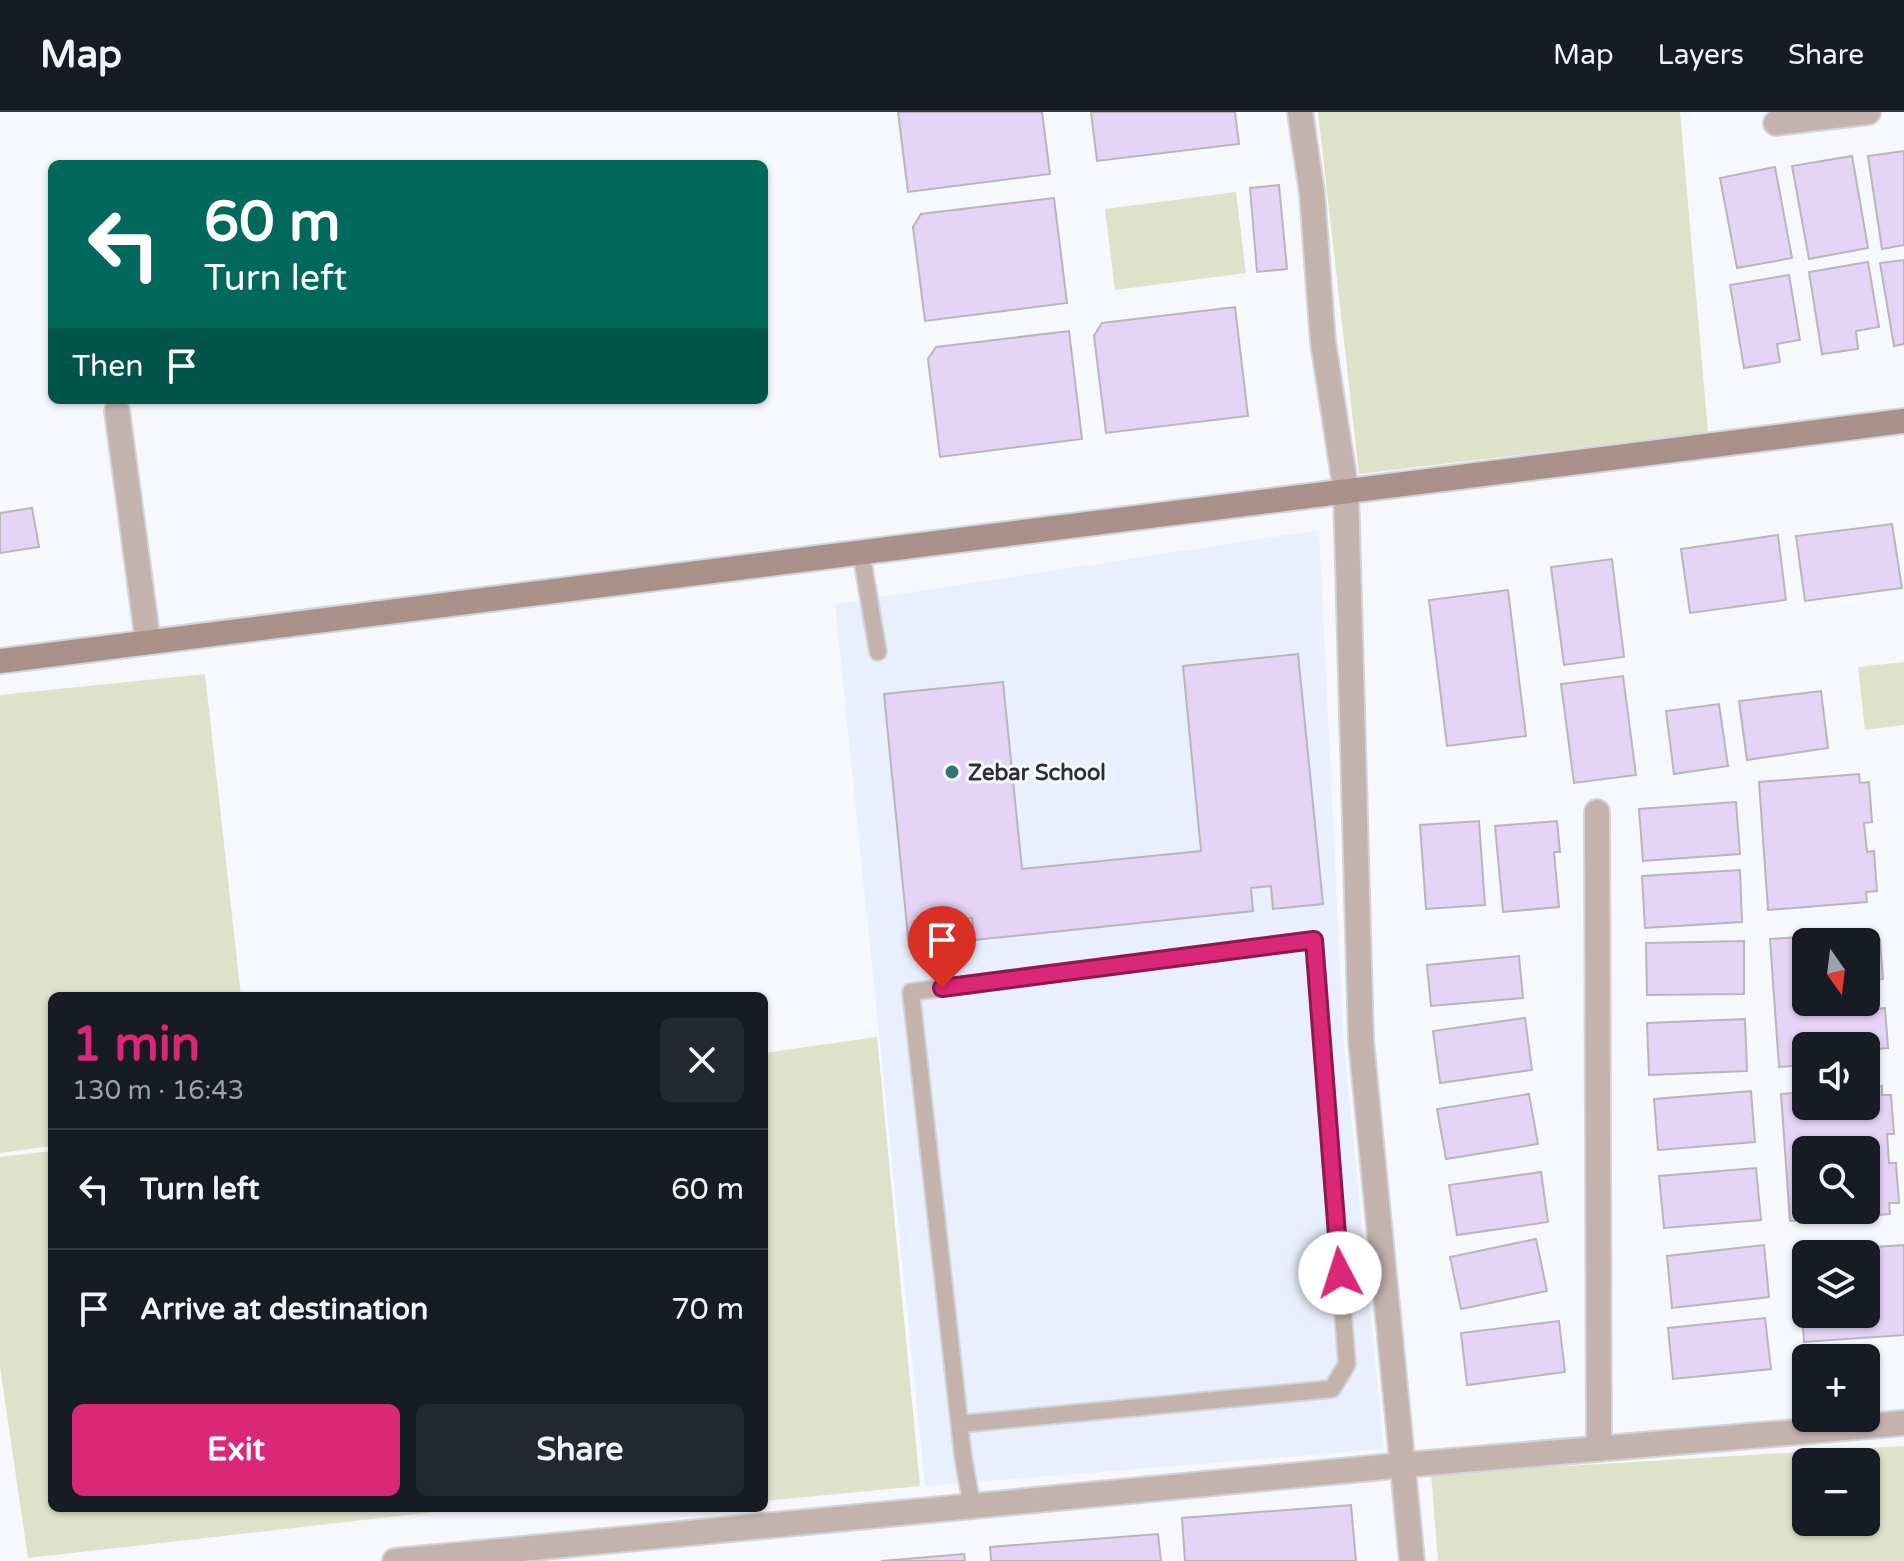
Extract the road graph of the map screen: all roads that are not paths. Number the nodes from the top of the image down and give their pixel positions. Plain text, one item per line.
1 (1300, 112) edge
2 (1868, 112) edge
3 (1776, 123) dead end
4 (117, 411) dead end
5 (1904, 421) edge
6 (1346, 491) junction
7 (861, 552) junction
8 (148, 642) junction
9 (878, 652) dead end
10 (0, 661) edge
11 (1597, 812) dead end
12 (1904, 1423) edge
13 (960, 1424) junction
14 (1599, 1449) junction
15 (1404, 1465) junction
16 (972, 1506) junction
17 (395, 1561) edge
18 (1412, 1561) edge

1 - 6 street
2 - 3 street
4 - 8 street
5 - 6 street
6 - 7 street
6 - 15 street
7 - 8 street
7 - 9 lane
8 - 10 street
11 - 14 street
12 - 14 street
13 - 13 lane
13 - 16 lane
14 - 15 street
15 - 16 street
15 - 18 street
16 - 17 street

